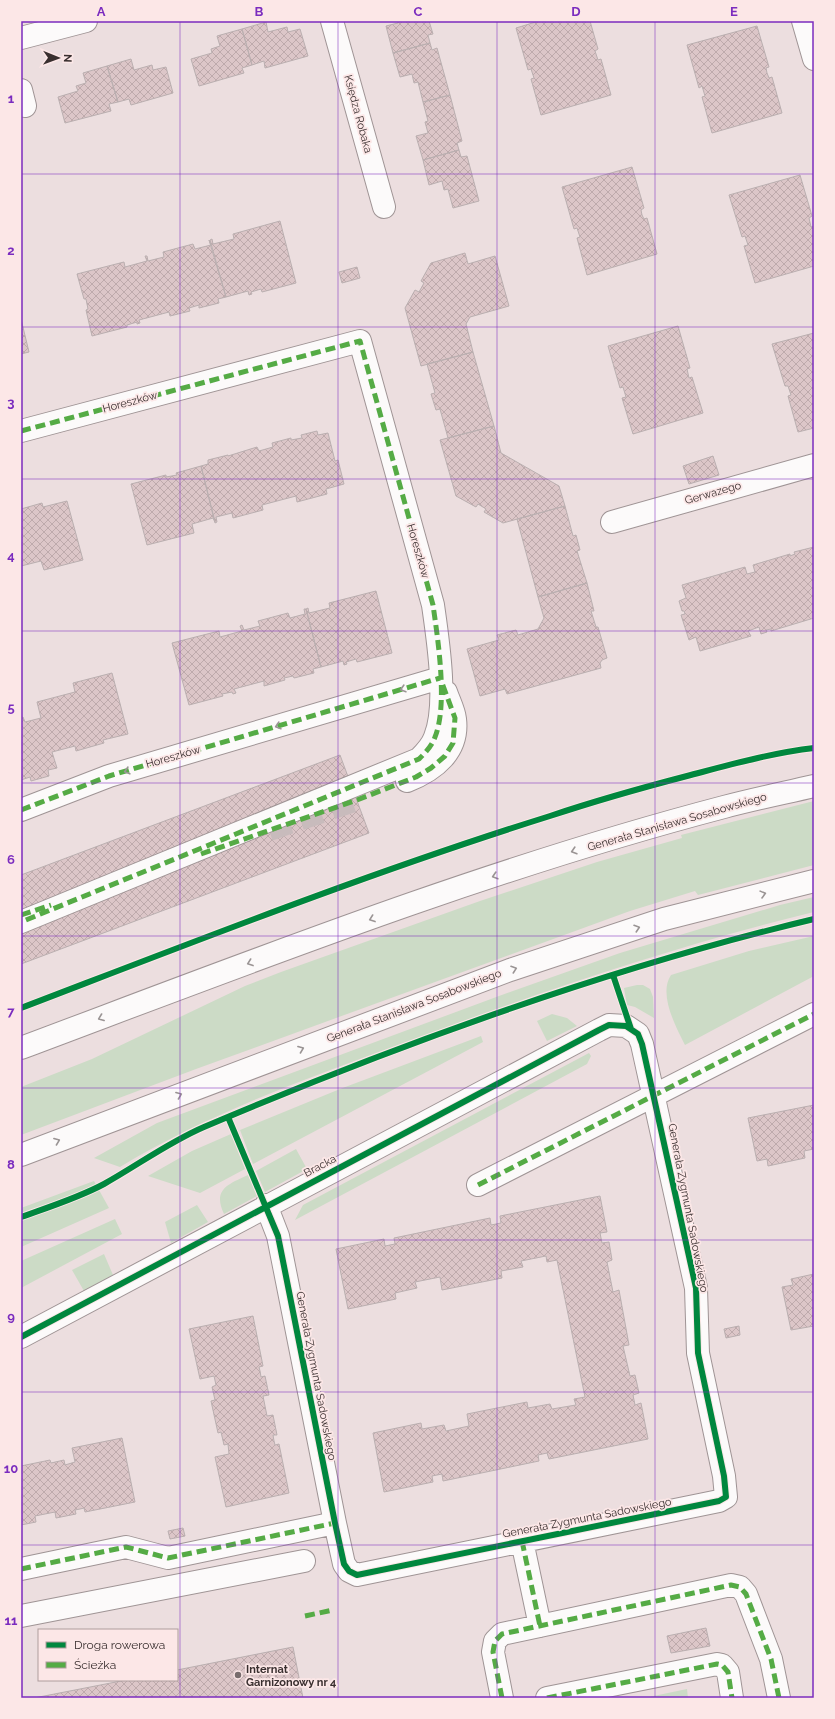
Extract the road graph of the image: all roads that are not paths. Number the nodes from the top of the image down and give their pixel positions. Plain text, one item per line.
1 (86, 21) edge
2 (332, 21) edge
3 (803, 21) edge
4 (21, 38) edge
5 (814, 59) edge
6 (384, 208) dead end
7 (21, 431) edge
8 (814, 465) edge
9 (612, 522) dead end
10 (440, 678) junction
11 (814, 786) edge
12 (357, 800) tunnel mouth
13 (21, 810) edge
14 (814, 881) edge
15 (21, 922) edge
16 (814, 1014) edge
17 (631, 1029) joint
18 (21, 1048) edge
19 (655, 1096) junction
20 (21, 1155) edge
21 (478, 1185) dead end
22 (266, 1206) junction
23 (21, 1337) edge
24 (335, 1523) junction
25 (522, 1541) junction
26 (304, 1561) dead end
27 (21, 1569) edge
28 (21, 1616) edge
29 (540, 1626) junction
30 (502, 1698) edge
31 (547, 1698) edge
32 (732, 1698) edge
33 (779, 1698) edge

1 - 4 street
2 - 6 street, Księdza Robaka
3 - 5 street
7 - 10 street, Horeszków
8 - 9 street, Gerwazego
10 - 12 street
10 -> 13 street, Horeszków
10 - 15 street
11 -> 18 street, Generała Stanisława Sosabowskiego
20 -> 14 street, Generała Stanisława Sosabowskiego
16 - 19 street
17 - 19 street, Generała Zygmunta Sadowskiego
17 - 22 street, Bracka
19 - 21 street
19 - 25 street, Generała Zygmunta Sadowskiego
22 - 23 street, Bracka
22 - 24 street, Generała Zygmunta Sadowskiego
24 - 25 street, Generała Zygmunta Sadowskiego
24 - 27 street
25 - 29 street
26 - 28 street
29 - 30 street
29 - 33 street
31 - 32 street

